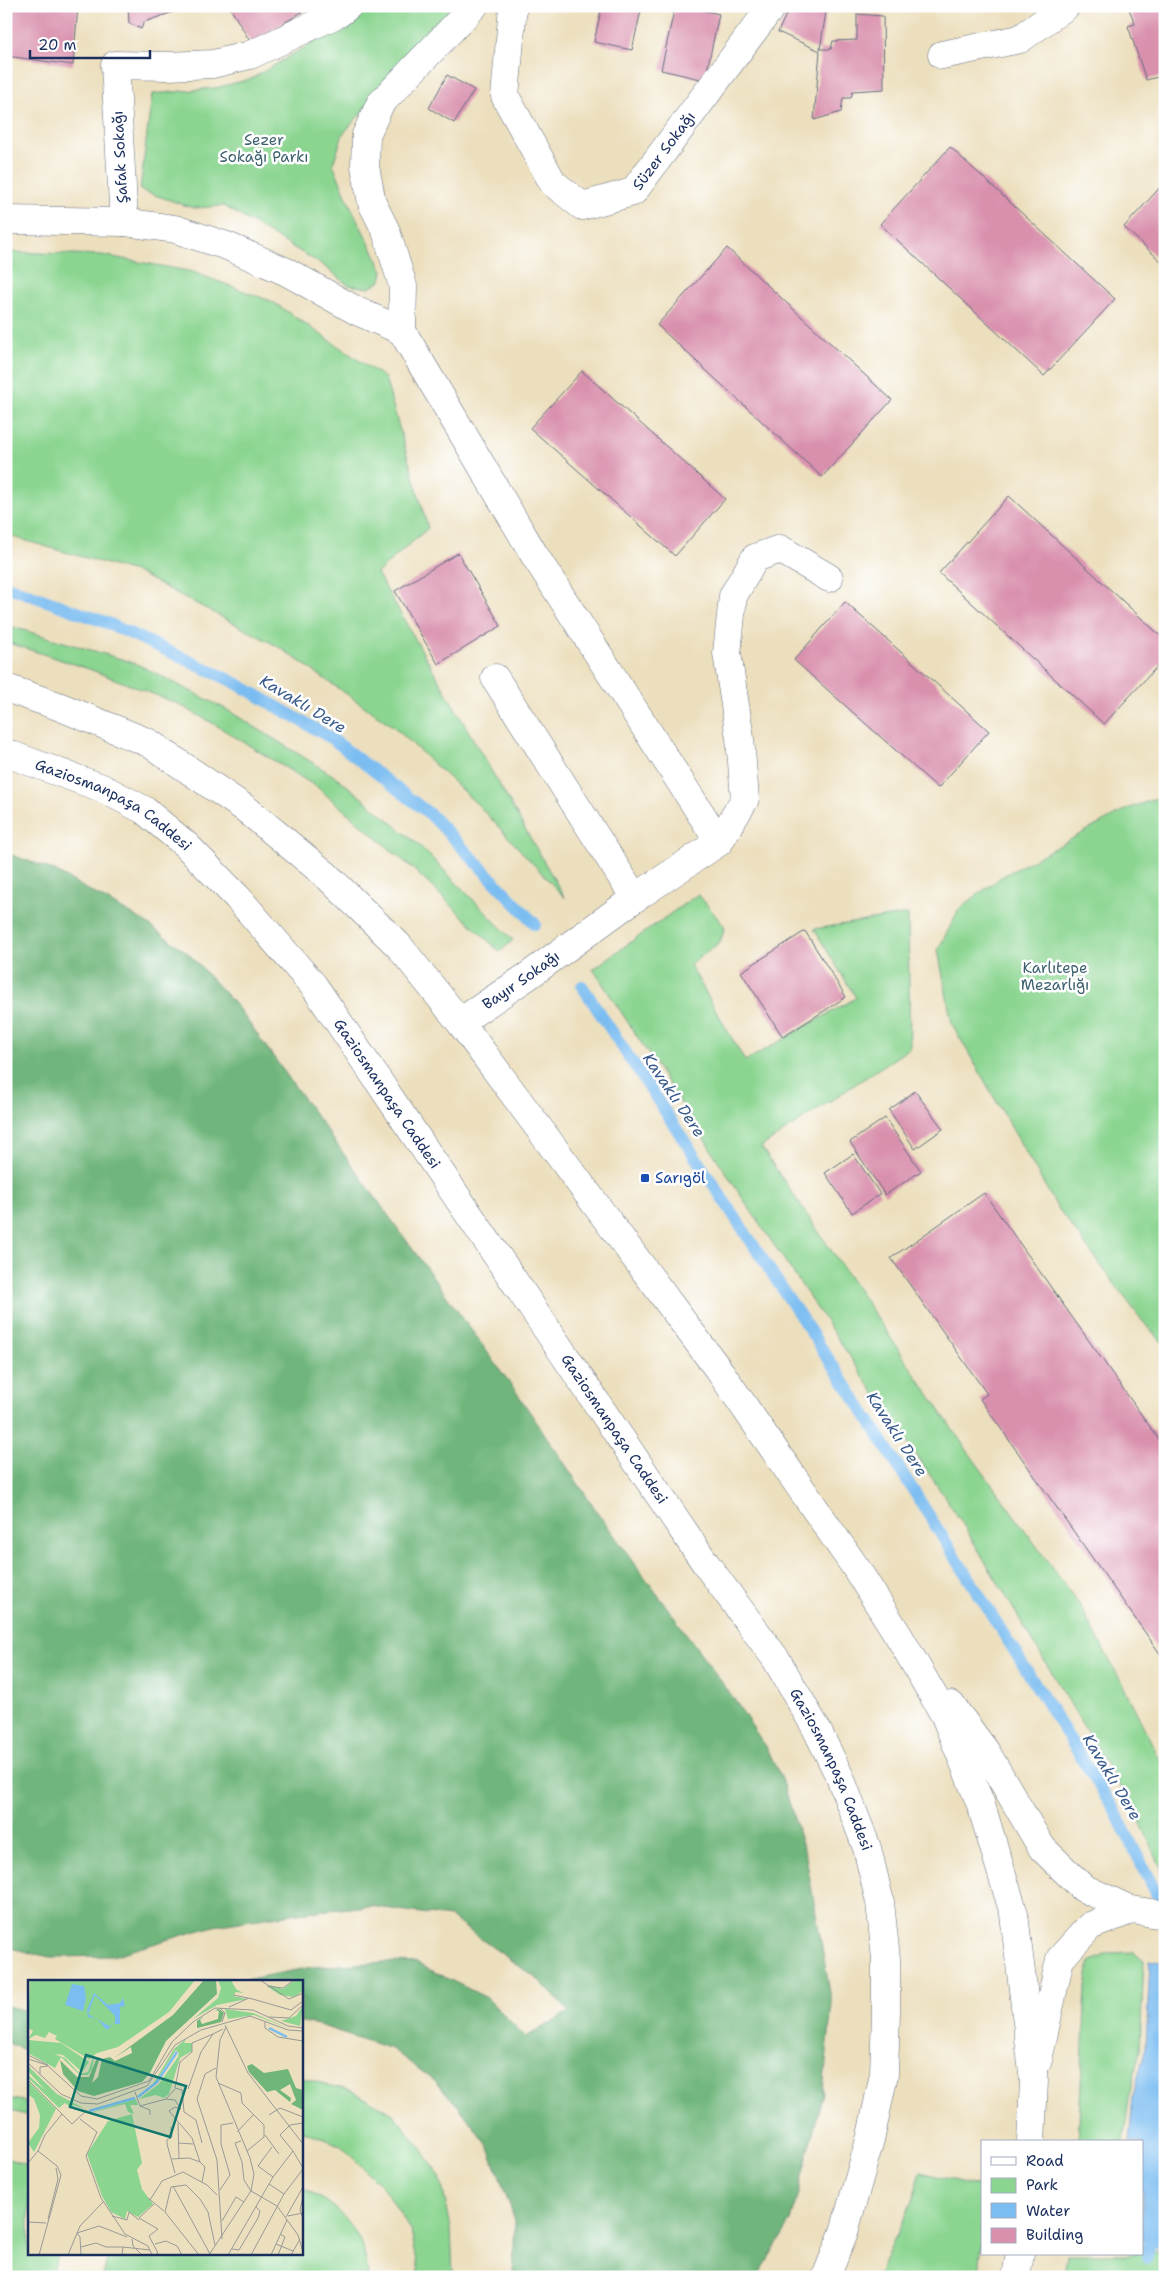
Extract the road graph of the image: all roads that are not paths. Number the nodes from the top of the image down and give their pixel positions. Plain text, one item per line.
1 (348, 6) edge
2 (474, 6) edge
3 (513, 6) edge
4 (772, 6) edge
5 (1066, 6) edge
6 (942, 55) dead end
7 (6, 220) edge
8 (124, 222) junction
9 (402, 331) junction
10 (829, 578) dead end
11 (495, 678) dead end
12 (6, 688) edge
13 (6, 753) edge
14 (719, 842) junction
15 (635, 898) junction
16 (460, 1022) junction
17 (900, 1638) junction
18 (1131, 1910) junction
19 (1165, 1915) edge
20 (1034, 2081) junction
21 (1031, 2140) edge
22 (1020, 2256) edge
23 (826, 2277) edge
24 (1016, 2277) edge

1 - 8 main road, Şafak Sokağı
2 - 9 main road
3 - 4 main road, Süzer Sokağı
5 - 6 main road
7 - 8 main road, Şafak Sokağı
8 - 9 main road
9 - 14 main road
10 - 14 main road
11 - 15 main road
12 - 16 main road
13 - 23 main road, Gaziosmanpaşa Caddesi
14 - 15 main road, Bayır Sokağı
15 - 16 main road, Bayır Sokağı
16 - 17 main road
17 - 18 main road
17 - 20 main road
18 - 19 main road
18 - 20 main road
20 - 21 main road
22 - 24 main road

